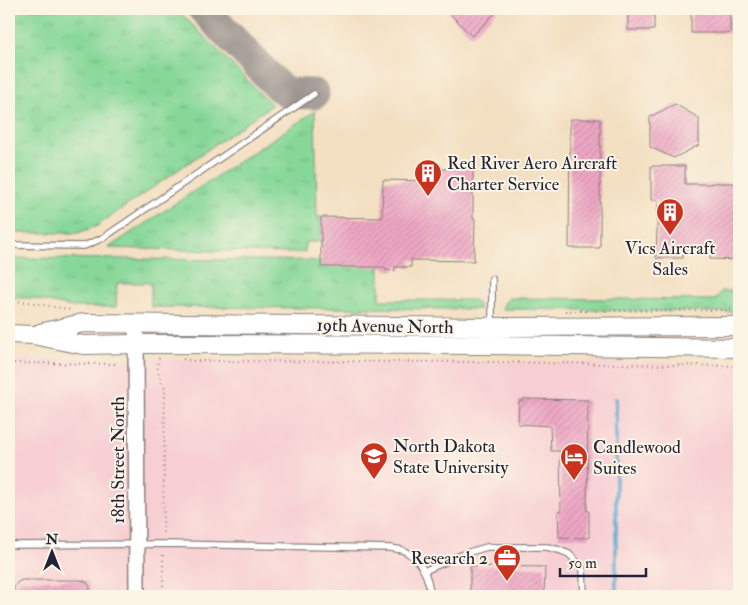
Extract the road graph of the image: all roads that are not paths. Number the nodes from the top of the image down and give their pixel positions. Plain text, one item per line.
1 (314, 94) dead end
2 (9, 245) edge
3 (492, 279) dead end
4 (136, 324) junction
5 (739, 326) edge
6 (492, 327) junction
7 (9, 334) edge
8 (33, 335) junction
9 (136, 344) junction
10 (739, 348) edge
11 (138, 544) junction
12 (9, 545) edge
13 (424, 571) junction
14 (137, 596) edge
15 (430, 596) edge
16 (584, 596) edge

1 - 2 lane
3 - 6 lane
4 - 6 main road, 19th Avenue North
4 - 8 main road, 19th Avenue North
4 - 9 street, 18th Street North
5 - 6 main road, 19th Avenue North
7 - 8 main road, 19th Avenue North
8 - 9 main road, 19th Avenue North
9 - 10 main road, 19th Avenue North
9 - 11 street, 18th Street North
11 - 12 lane
11 - 13 lane
11 - 14 street, 18th Street North
13 - 15 lane
13 - 16 lane

